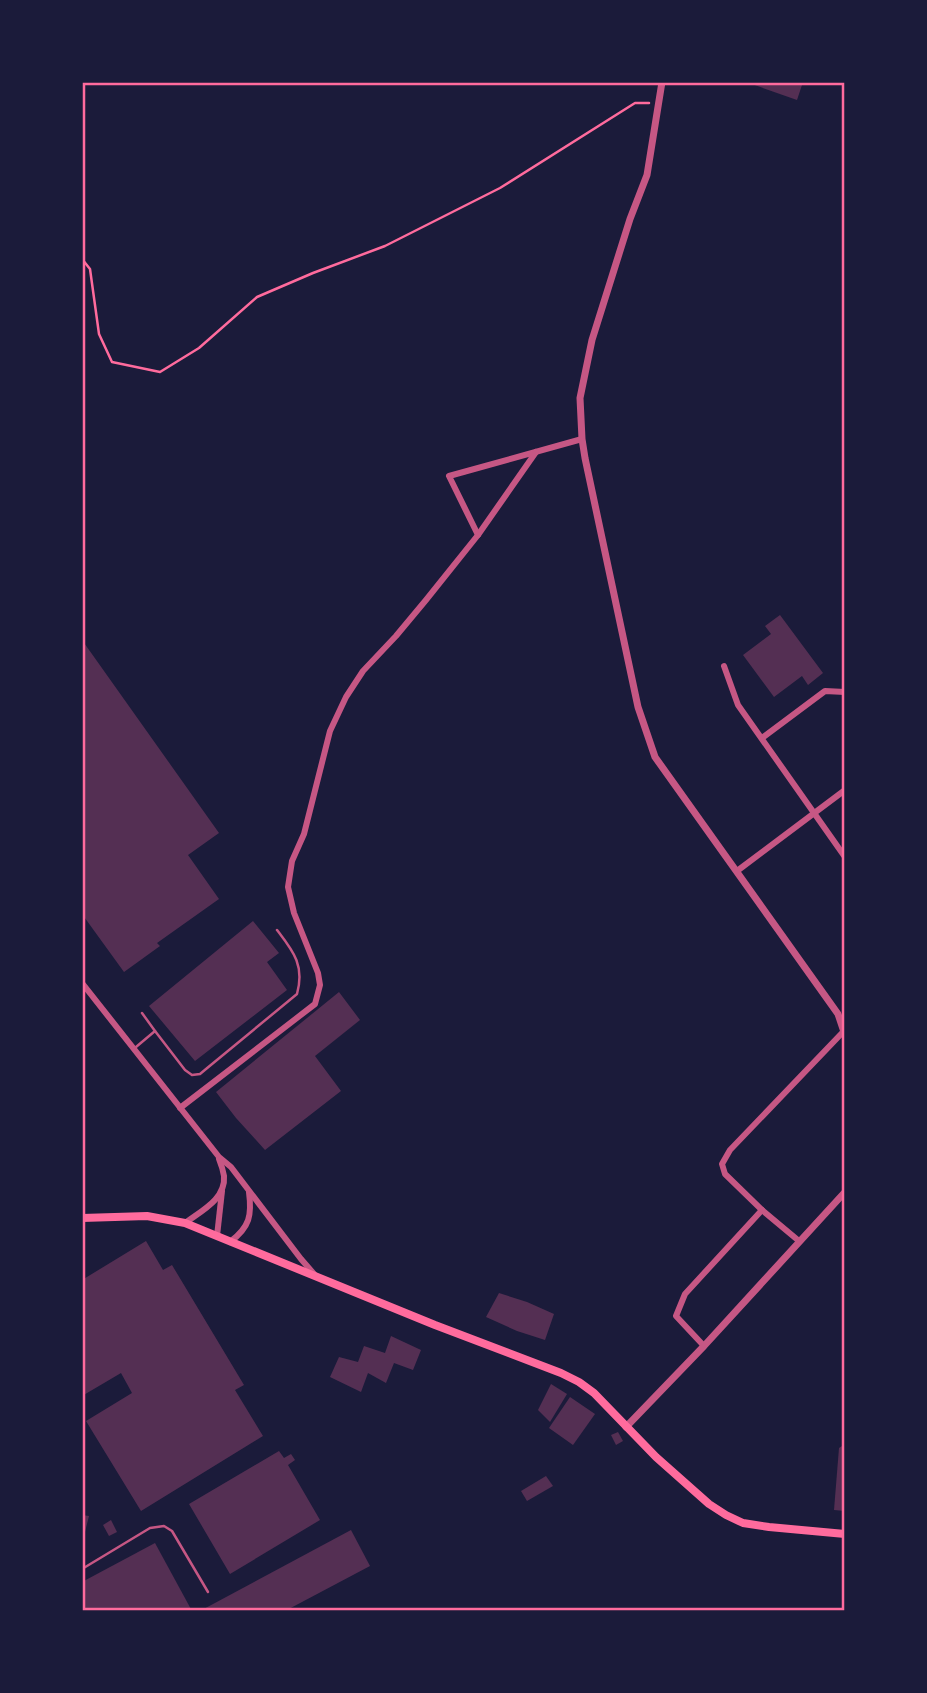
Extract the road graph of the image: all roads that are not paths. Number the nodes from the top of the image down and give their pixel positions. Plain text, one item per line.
1 (662, 82) edge
2 (582, 439) junction
3 (536, 452) junction
4 (478, 535) junction
5 (724, 666) dead end
6 (845, 692) edge
7 (762, 738) junction
8 (845, 790) edge
9 (814, 812) junction
10 (845, 857) edge
11 (737, 871) junction
12 (277, 930) dead end
13 (83, 986) edge
14 (841, 1011) edge
15 (142, 1013) dead end
16 (155, 1031) junction
17 (844, 1033) edge
18 (134, 1049) junction
19 (180, 1108) junction
20 (219, 1157) junction
21 (223, 1189) junction
22 (249, 1191) junction
23 (845, 1192) edge
24 (762, 1210) junction
25 (82, 1218) edge
26 (186, 1223) junction
27 (217, 1236) junction
28 (799, 1241) junction
29 (230, 1242) junction
30 (315, 1275) junction
31 (704, 1346) junction
32 (626, 1427) junction
33 (845, 1534) edge
34 (82, 1569) edge
35 (208, 1592) dead end

1 - 2 street
2 - 3 street
2 - 11 street
3 - 4 street
3 - 4 street
4 - 19 street
5 - 7 street
6 - 7 street
7 - 9 street
8 - 9 street
9 - 10 street
9 - 11 street
11 - 14 street
12 - 16 lane
13 - 18 street
14 - 17 street
15 - 16 lane
16 - 18 lane
17 - 24 street
18 - 19 street
19 - 20 street
20 - 21 street
20 - 22 street
21 - 26 street
21 - 27 street
22 - 29 street
22 - 30 street
23 - 28 street
24 - 28 street
24 - 31 street
25 - 26 main road
26 - 27 main road
27 - 29 main road
28 - 31 street
29 - 30 main road
30 - 32 main road
31 - 32 street
32 - 33 main road
34 - 35 lane

